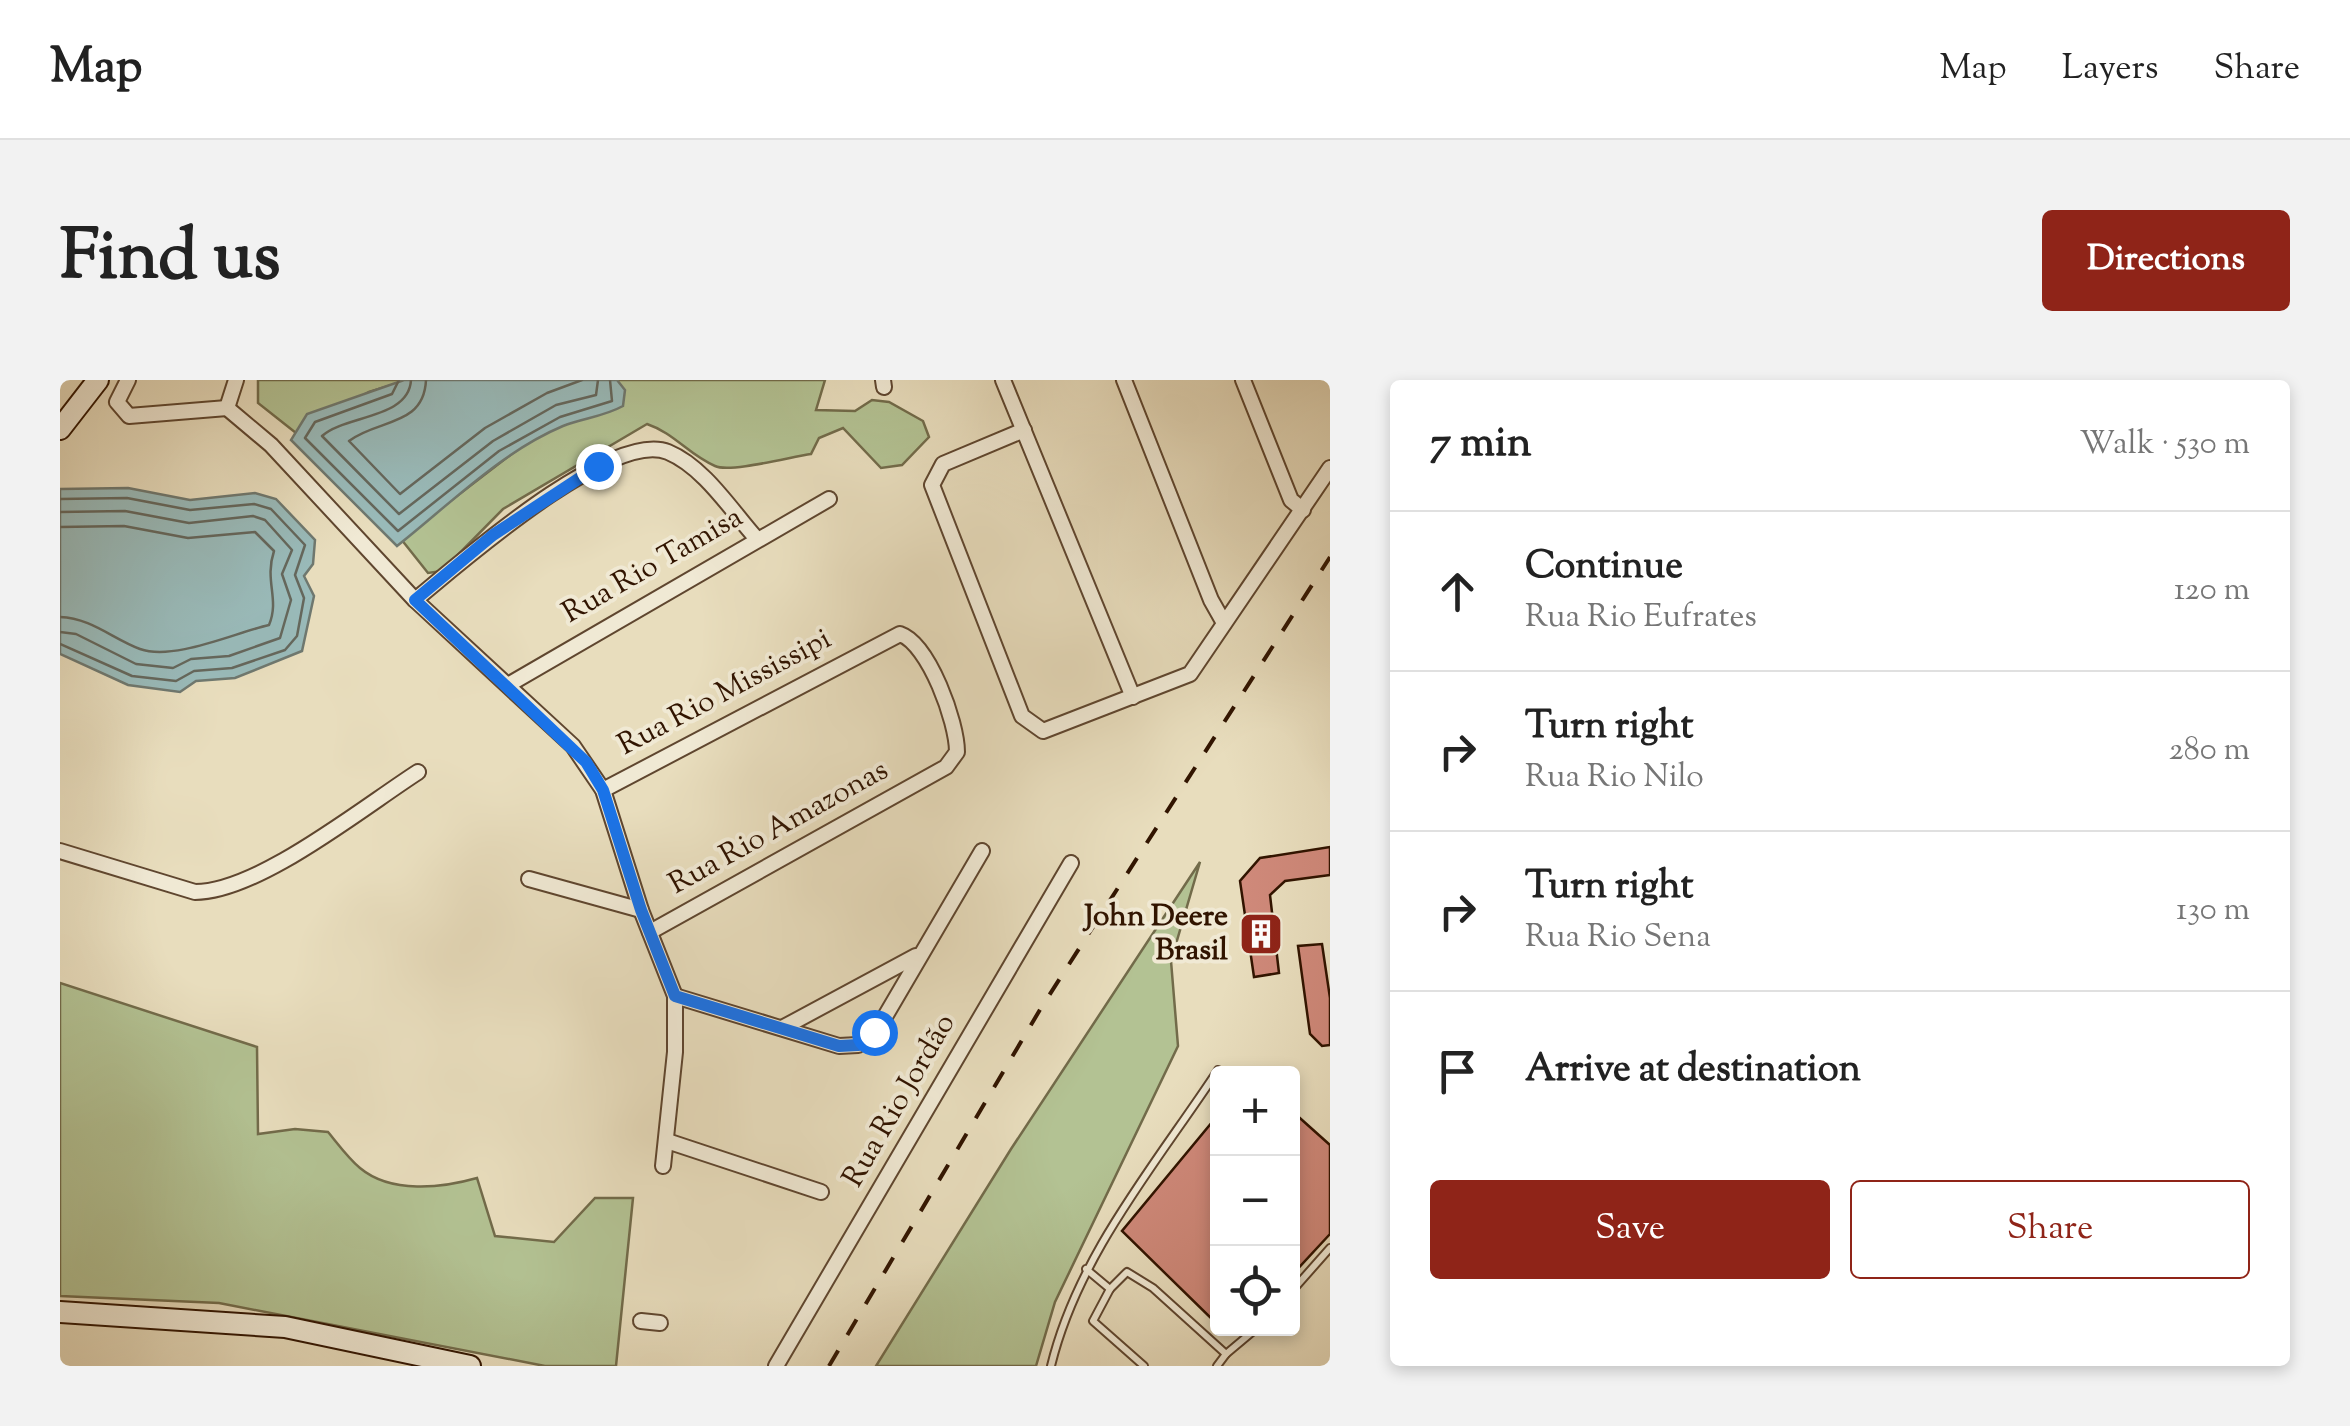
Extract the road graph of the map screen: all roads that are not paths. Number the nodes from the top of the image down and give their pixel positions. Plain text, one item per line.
1 (128, 380) edge
2 (236, 380) edge
3 (1003, 380) edge
4 (1124, 380) edge
5 (1243, 380) edge
6 (89, 383) edge
7 (68, 404) edge
8 (227, 408) junction
9 (60, 429) edge
10 (1024, 430) junction
11 (1330, 468) edge
12 (829, 499) dead end
13 (1303, 510) junction
14 (756, 538) junction
15 (415, 600) junction
16 (1224, 623) junction
17 (873, 644) joint
18 (508, 685) junction
19 (1132, 697) junction
20 (418, 772) dead end
21 (603, 790) junction
22 (60, 852) edge
23 (982, 852) dead end
24 (1071, 864) dead end
25 (529, 880) dead end
26 (641, 910) junction
27 (650, 932) junction
28 (917, 956) junction
29 (675, 996) junction
30 (784, 1027) junction
31 (1210, 1082) edge
32 (667, 1141) junction
33 (663, 1166) dead end
34 (822, 1192) dead end
35 (1330, 1248) edge
36 (1086, 1268) junction
37 (1300, 1282) edge
38 (1110, 1289) junction
39 (60, 1312) edge
40 (641, 1320) dead end
41 (660, 1323) dead end
42 (1247, 1336) edge
43 (1226, 1354) junction
44 (470, 1366) edge
45 (776, 1366) edge
46 (1050, 1366) edge
47 (1144, 1366) edge
48 (1217, 1366) edge

1 - 8 street
2 - 8 street
3 - 10 street
4 - 16 street
5 - 13 street
6 - 7 main road
7 - 9 main road
8 - 15 street
10 - 19 street
10 - 19 street
11 - 13 street
12 - 14 street, Rua Rio Tamisa
13 - 16 street
14 - 15 street
14 - 18 street, Rua Rio Tamisa
15 - 18 street
16 - 19 street
17 - 21 street, Rua Rio Mississipi
17 - 27 street, Rua Rio Amazonas
18 - 21 street
20 - 22 street
21 - 26 street
23 - 28 street
24 - 45 street, Rua Rio Jordão
25 - 26 street
26 - 27 street
27 - 29 street
28 - 30 street
28 - 30 street
29 - 30 street
29 - 32 street
31 - 36 lane
32 - 33 street
32 - 34 street
35 - 37 lane
36 - 38 lane
36 - 46 lane
38 - 43 lane
38 - 47 lane
39 - 44 main road
40 - 41 street
42 - 43 lane
43 - 48 lane

